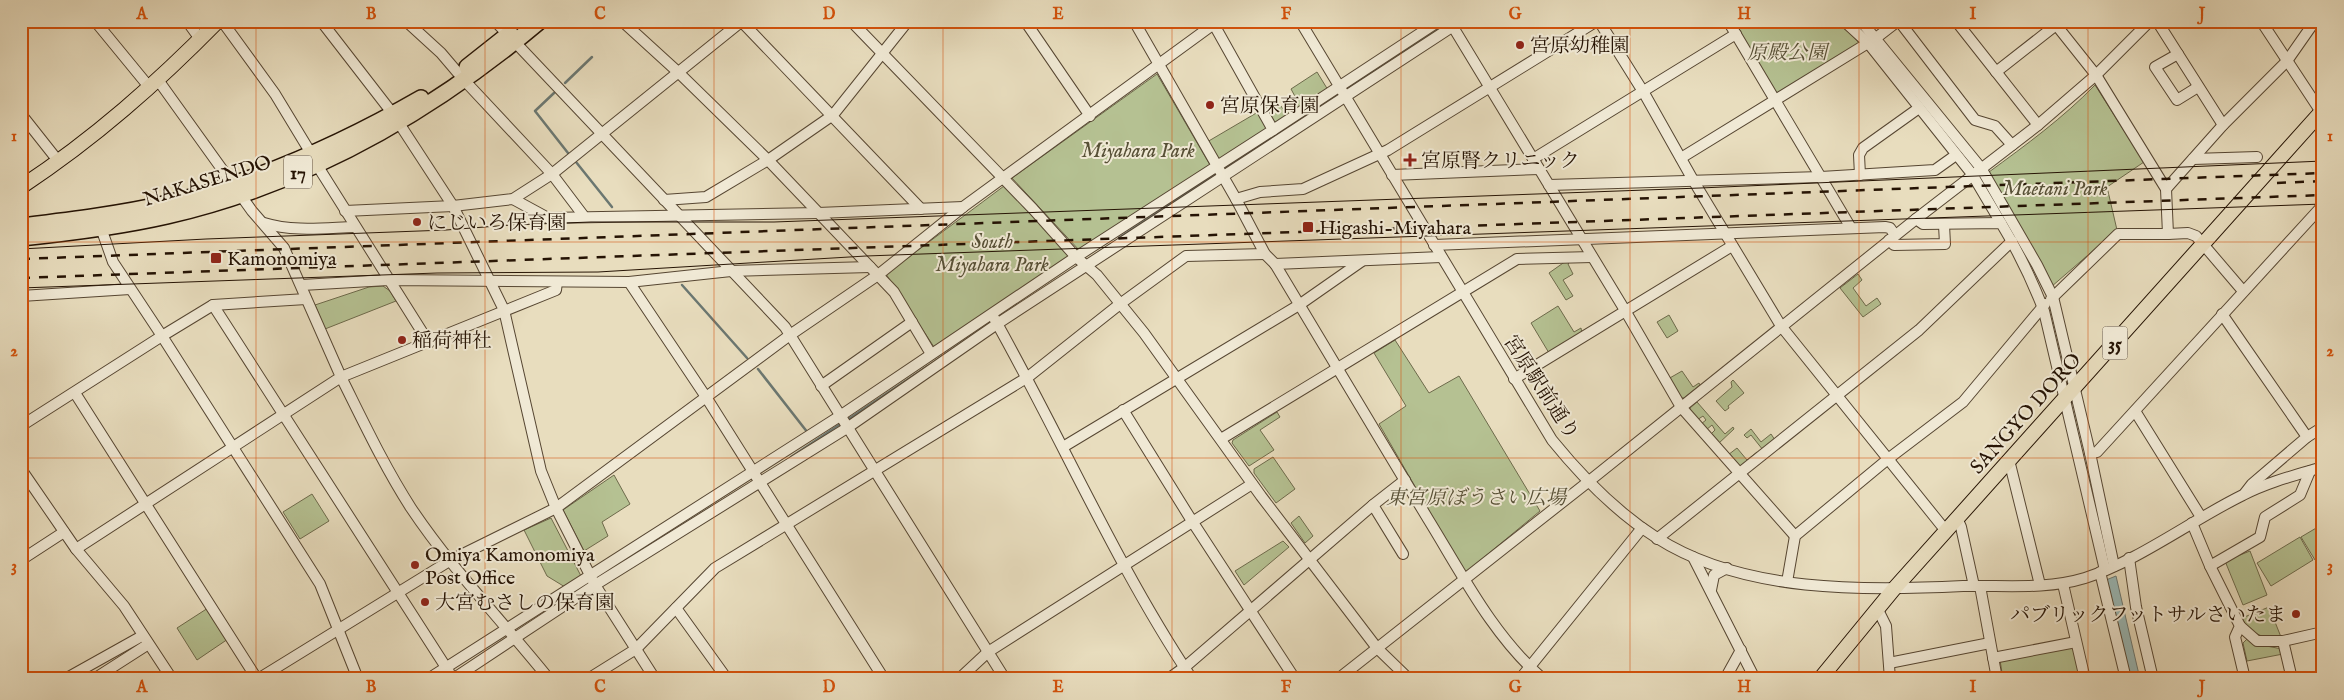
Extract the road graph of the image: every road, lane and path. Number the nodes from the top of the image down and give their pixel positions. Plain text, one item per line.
1 (95, 21) edge
2 (187, 21) edge
3 (218, 21) edge
4 (222, 21) edge
5 (321, 21) edge
6 (406, 21) edge
7 (495, 21) edge
8 (524, 21) edge
9 (540, 21) edge
10 (622, 21) edge
11 (742, 21) edge
12 (851, 21) edge
13 (908, 21) edge
14 (1025, 21) edge
15 (1134, 21) edge
16 (1300, 21) edge
17 (1438, 21) edge
18 (1598, 21) edge
19 (1728, 21) edge
20 (1844, 21) edge
21 (1861, 21) edge
22 (1899, 21) edge
23 (1956, 21) edge
24 (2150, 21) edge
25 (2157, 21) edge
26 (2261, 21) edge
27 (2315, 21) edge
28 (1214, 22) edge
29 (2055, 23) edge
30 (1454, 24) edge
31 (1736, 34) junction
32 (512, 38) junction
33 (200, 39) junction
34 (1872, 40) junction
35 (882, 53) junction
36 (2178, 54) junction
37 (2287, 61) junction
38 (1158, 66) junction
39 (1996, 72) junction
40 (679, 73) junction
41 (2096, 75) junction
42 (461, 77) junction
43 (154, 84) junction
44 (1339, 86) junction
45 (1490, 88) junction
46 (2198, 88) junction
47 (1644, 93) junction
48 (1345, 96) junction
49 (1774, 101) junction
50 (1919, 108) junction
51 (2322, 112) edge
52 (21, 114) edge
53 (833, 115) junction
54 (1090, 116) junction
55 (396, 119) junction
56 (2223, 125) junction
57 (2038, 126) junction
58 (1273, 130) junction
59 (601, 133) junction
60 (2012, 145) junction
61 (1380, 154) junction
62 (1956, 155) junction
63 (2257, 157) dead end
64 (1681, 158) junction
65 (1534, 159) junction
66 (2193, 159) junction
67 (314, 160) junction
68 (768, 160) junction
69 (59, 162) junction
70 (1981, 168) junction
71 (1539, 169) junction
72 (1220, 171) junction
73 (552, 174) junction
74 (1972, 174) junction
75 (1392, 175) junction
76 (1860, 175) junction
77 (1820, 177) junction
78 (1003, 179) junction
79 (1693, 180) junction
80 (1549, 185) junction
81 (21, 187) edge
82 (237, 189) junction
83 (2166, 189) junction
84 (512, 199) junction
85 (1236, 199) junction
86 (664, 200) junction
87 (453, 206) junction
88 (963, 207) junction
89 (921, 209) junction
90 (2321, 209) edge
91 (345, 211) junction
92 (818, 213) junction
93 (583, 216) junction
94 (681, 216) junction
95 (1916, 218) junction
96 (2323, 221) edge
97 (263, 222) junction
98 (2001, 223) junction
99 (1944, 225) junction
100 (21, 226) edge
101 (354, 227) junction
102 (100, 228) junction
103 (1851, 228) junction
104 (1724, 233) junction
105 (2168, 234) junction
106 (21, 238) edge
107 (1580, 238) junction
108 (1892, 238) junction
109 (2012, 241) junction
110 (2203, 244) junction
111 (1434, 246) junction
112 (1732, 246) junction
113 (1265, 254) junction
114 (1441, 257) junction
115 (1592, 257) junction
116 (1077, 258) junction
117 (1362, 262) junction
118 (1276, 264) junction
119 (1087, 266) junction
120 (870, 267) junction
121 (731, 270) junction
122 (878, 275) junction
123 (388, 280) junction
124 (491, 281) junction
125 (557, 282) junction
126 (629, 282) junction
127 (302, 285) junction
128 (130, 289) junction
129 (2243, 291) junction
130 (1462, 293) junction
131 (21, 296) edge
132 (306, 300) junction
133 (2048, 301) junction
134 (1120, 304) junction
135 (213, 305) junction
136 (1299, 305) junction
137 (504, 310) junction
138 (1626, 312) junction
139 (2222, 314) junction
140 (995, 319) junction
141 (912, 322) junction
142 (1781, 326) junction
143 (790, 335) junction
144 (162, 336) junction
145 (429, 343) junction
146 (931, 354) junction
147 (1337, 370) junction
148 (341, 377) junction
149 (1028, 377) junction
150 (1514, 379) junction
151 (1178, 380) junction
152 (822, 386) junction
153 (2074, 389) junction
154 (75, 393) junction
155 (1837, 395) junction
156 (706, 397) junction
157 (2064, 400) junction
158 (1680, 407) junction
159 (1123, 410) junction
160 (2135, 411) junction
161 (283, 415) junction
162 (843, 421) junction
163 (21, 426) edge
164 (2323, 427) edge
165 (2307, 437) junction
166 (1221, 439) junction
167 (232, 446) junction
168 (1063, 447) junction
169 (2090, 453) junction
170 (1888, 459) junction
171 (2009, 460) junction
172 (2323, 467) edge
173 (21, 469) edge
174 (873, 470) junction
175 (2310, 471) junction
176 (1739, 474) junction
177 (756, 477) junction
178 (1405, 480) junction
179 (1588, 482) junction
180 (1252, 484) junction
181 (2244, 494) junction
182 (146, 503) junction
183 (1373, 505) junction
184 (556, 508) junction
185 (1957, 518) junction
186 (2197, 520) junction
187 (1192, 521) junction
188 (785, 524) junction
189 (1642, 528) junction
190 (1946, 531) junction
191 (64, 532) junction
192 (1795, 536) junction
193 (1658, 539) junction
194 (76, 549) junction
195 (1403, 554) dead end
196 (1693, 557) junction
197 (2129, 558) junction
198 (21, 560) edge
199 (451, 560) junction
200 (1310, 560) junction
201 (1125, 566) junction
202 (2210, 566) junction
203 (1727, 568) junction
204 (2106, 569) junction
205 (1465, 579) junction
206 (593, 580) junction
207 (1787, 582) junction
208 (2063, 584) junction
209 (2040, 585) junction
210 (1977, 586) junction
211 (1893, 590) junction
212 (1711, 592) junction
213 (399, 593) junction
214 (676, 608) junction
215 (1877, 608) junction
216 (1251, 611) junction
217 (2240, 626) junction
218 (338, 630) junction
219 (2323, 632) edge
220 (512, 633) junction
221 (145, 641) junction
222 (2076, 642) junction
223 (2283, 642) junction
224 (1990, 643) junction
225 (1377, 648) junction
226 (636, 649) junction
227 (1740, 650) junction
228 (988, 652) junction
229 (1993, 658) junction
230 (1889, 663) junction
231 (1529, 667) junction
232 (1185, 668) junction
233 (451, 675) edge
234 (65, 679) edge
235 (94, 679) edge
236 (172, 679) edge
237 (258, 679) edge
238 (358, 679) edge
239 (428, 679) edge
240 (549, 679) edge
241 (588, 679) edge
242 (655, 679) edge
243 (728, 679) edge
244 (884, 679) edge
245 (959, 679) edge
246 (1005, 679) edge
247 (1168, 679) edge
248 (1192, 679) edge
249 (1295, 679) edge
250 (1338, 679) edge
251 (1409, 679) edge
252 (1520, 679) edge
253 (1543, 679) edge
254 (1725, 679) edge
255 (1755, 679) edge
256 (1820, 679) edge
257 (1890, 679) edge
258 (1996, 679) edge
259 (2085, 679) edge
260 (2126, 679) edge
261 (2153, 679) edge
262 (2245, 679) edge
263 (2292, 679) edge

1 - 43 street
2 - 33 street
3 - 33 main road
4 - 67 street
5 - 55 street
6 - 42 street
7 - 32 street
8 - 32 highway, NAKASENDO / 17
9 - 32 highway, NAKASENDO / 17
10 - 40 street
11 - 40 street
11 - 53 street
12 - 35 street
13 - 35 street
14 - 54 street
15 - 38 street
16 - 44 street, 宮原駅前通り
17 - 44 street
18 - 45 street
18 - 47 street
19 - 31 street
20 - 34 street
21 - 34 street
22 - 34 street
22 - 60 street
23 - 39 street
24 - 41 street
25 - 36 street
26 - 37 street
27 - 37 street
28 - 38 street
28 - 58 street
29 - 39 street
29 - 41 street
30 - 45 street
30 - 48 street
31 - 47 street
31 - 49 street
32 - 42 highway, NAKASENDO / 17
32 - 59 street
33 - 43 main road
34 - 49 street
34 - 50 street
34 - 70 street
35 - 53 street
35 - 78 street
36 - 46 street
36 - 46 street
37 - 51 street
37 - 56 street
38 - 54 street
38 - 72 street
39 - 57 street
40 - 59 street
40 - 68 street
41 - 57 street
41 - 83 street
42 - 55 highway, NAKASENDO / 17
42 - 73 street
43 - 69 main road
43 - 82 street
44 - 48 street, 宮原駅前通り
44 - 58 street
45 - 61 street
45 - 65 street
46 - 56 street
47 - 64 street
47 - 65 street
48 - 61 street, 宮原駅前通り
48 - 72 street
49 - 64 street
49 - 77 street
50 - 62 street
50 - 76 street
51 - 110 main road, SANGYO DORO / 35
52 - 69 street
53 - 68 street
53 - 89 street
54 - 78 street
55 - 67 highway, NAKASENDO / 17
55 - 87 street
56 - 66 street
57 - 60 street
58 - 72 street
59 - 73 street
59 - 86 street
60 - 70 street
61 - 75 street, 宮原駅前通り
61 - 85 street
62 - 74 street
62 - 76 street
63 - 66 street
64 - 79 street
65 - 71 street
66 - 83 street
67 - 82 highway, NAKASENDO / 17
67 - 91 street
68 - 86 street
68 - 92 street
69 - 81 main road
70 - 74 street
70 - 133 street
71 - 75 street
71 - 80 street
72 - 85 street
72 - 116 street
72 - 119 street
73 - 84 street
73 - 93 street
74 - 95 street
74 - 98 street
75 - 111 street, 宮原駅前通り
76 - 77 street
77 - 79 street
77 - 103 street
78 - 88 street
78 - 116 street
79 - 80 street
79 - 104 street
80 - 107 street
82 - 97 street
82 - 100 highway, NAKASENDO / 17
82 - 102 highway, NAKASENDO / 17
83 - 105 street
84 - 87 street
84 - 93 street
85 - 113 street
86 - 94 street
87 - 91 street
87 - 124 street
88 - 89 street
88 - 122 street
89 - 92 street
90 - 96 street
90 - 129 street
91 - 101 street
92 - 94 street
92 - 120 street
93 - 94 street
94 - 121 street
95 - 99 street
95 - 108 street
97 - 101 street
97 - 127 street
98 - 99 street
98 - 109 street
99 - 108 street
101 - 123 street
102 - 106 highway, NAKASENDO / 17
102 - 128 street
103 - 104 street
103 - 108 street
104 - 107 street
104 - 112 street
105 - 110 street
105 - 133 street
107 - 111 street
107 - 115 street
108 - 142 street
109 - 133 street
109 - 155 street
110 - 129 street
110 - 153 main road, SANGYO DORO / 35
111 - 114 street, 宮原駅前通り
112 - 138 street
112 - 142 street
113 - 118 street
113 - 134 street
114 - 117 street
114 - 130 street, 宮原駅前通り
115 - 130 street
115 - 138 street
116 - 119 street
116 - 140 street
117 - 118 street
117 - 136 street
118 - 136 street
119 - 134 street
119 - 140 street
120 - 121 street
120 - 122 street
121 - 126 street
121 - 143 street
122 - 141 street
122 - 143 street
123 - 124 street
123 - 127 street
123 - 145 street
124 - 125 street
124 - 137 street
125 - 126 street
125 - 137 street
126 - 156 street
127 - 132 street
128 - 131 street
128 - 144 street
129 - 139 street
130 - 147 street
130 - 150 street, 宮原駅前通り
132 - 135 street
132 - 148 street
133 - 153 street
133 - 157 street
133 - 170 street
134 - 149 street
134 - 151 street
135 - 144 street
135 - 161 street
136 - 147 street
136 - 151 street
137 - 145 street
137 - 184 street
138 - 150 street
138 - 158 street
139 - 160 street
139 - 165 street
140 - 146 street
140 - 149 street
140 - 162 street
141 - 146 street
141 - 152 street
142 - 155 street
142 - 158 street
143 - 152 street
143 - 156 street
144 - 154 street
144 - 167 street
145 - 148 street
146 - 162 street
147 - 166 street
147 - 178 street
148 - 161 street
148 - 199 street
149 - 168 street
149 - 174 street
150 - 179 street, 宮原駅前通り
151 - 159 street
151 - 166 street
152 - 162 street
153 - 157 main road, SANGYO DORO / 35
153 - 169 street
154 - 163 street
154 - 182 street
155 - 170 street
155 - 176 street
156 - 177 street
156 - 184 street
157 - 171 main road, SANGYO DORO / 35
157 - 204 street
158 - 176 street
158 - 179 street
159 - 168 street
159 - 187 street
160 - 169 street
160 - 186 street
161 - 167 street
161 - 213 street
162 - 174 street
162 - 177 street
164 - 165 street
165 - 181 street
166 - 180 street
167 - 182 street
167 - 218 street
168 - 201 street
169 - 204 street
170 - 190 street
170 - 192 street
171 - 185 main road, SANGYO DORO / 35
171 - 209 street
172 - 175 street
173 - 191 street
174 - 188 street
174 - 228 street
175 - 181 street
175 - 202 street
176 - 192 street
176 - 193 street
177 - 188 street
177 - 206 street
178 - 183 street
178 - 205 street
179 - 189 street, 宮原駅前通り
179 - 205 street
180 - 187 street
180 - 200 street
181 - 186 street, 宮原駅前通り
182 - 194 street
182 - 237 street
183 - 195 street
183 - 200 street
184 - 199 street
184 - 206 street
185 - 190 main road, SANGYO DORO / 35
185 - 210 street
186 - 197 street, 宮原駅前通り
186 - 202 street
187 - 201 street
187 - 216 street
188 - 214 street
188 - 244 street
189 - 193 street, 宮原駅前通り
189 - 231 street
190 - 211 main road, SANGYO DORO / 35
191 - 194 street
191 - 198 street
192 - 207 street
193 - 196 street, 宮原駅前通り
194 - 221 street
196 - 203 street, 宮原駅前通り
196 - 212 street
197 - 204 street, 宮原駅前通り
197 - 261 street
199 - 213 street
199 - 220 street
200 - 216 street
200 - 225 street
201 - 228 street
201 - 232 street
202 - 217 street
203 - 207 street, 宮原駅前通り
203 - 212 street
204 - 208 street, 宮原駅前通り
204 - 260 street
205 - 225 street
205 - 231 street
206 - 220 street
206 - 226 street
207 - 211 street, 宮原駅前通り
208 - 209 street, 宮原駅前通り
208 - 222 street
209 - 210 street, 宮原駅前通り
210 - 211 street, 宮原駅前通り
210 - 224 street
211 - 215 main road, SANGYO DORO / 35
212 - 227 street
213 - 218 street
213 - 233 street
214 - 226 street
214 - 243 street
215 - 230 street
215 - 256 main road, SANGYO DORO / 35
216 - 232 street
216 - 249 street
217 - 223 street
217 - 262 street
218 - 237 street
218 - 238 street
219 - 223 street
220 - 233 street
220 - 240 street
221 - 234 street
221 - 235 street
221 - 236 street
222 - 229 street
222 - 259 street
223 - 263 street
224 - 229 street
224 - 230 street
225 - 250 street
225 - 251 street
226 - 241 street
226 - 242 street
227 - 254 street
227 - 255 street
228 - 245 street
228 - 246 street
229 - 258 street
230 - 257 street
231 - 252 street
231 - 253 street
232 - 247 street
232 - 248 street
233 - 239 street

